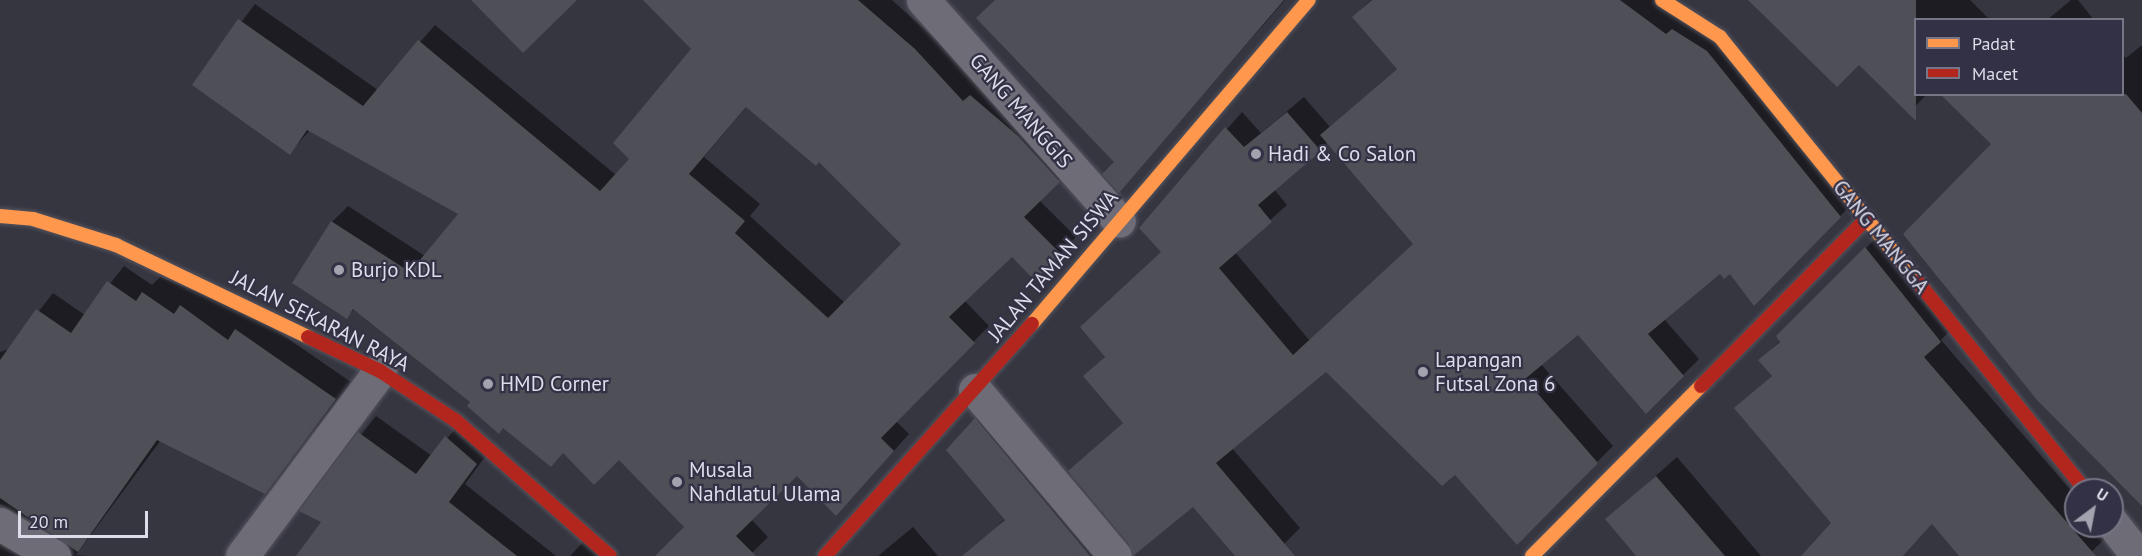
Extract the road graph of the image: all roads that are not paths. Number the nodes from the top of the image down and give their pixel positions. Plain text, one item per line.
1 (923, 0) edge
2 (1309, 0) edge
3 (1662, 0) edge
4 (0, 216) edge
5 (1866, 219) junction
6 (1119, 221) junction
7 (380, 371) junction
8 (975, 390) junction
9 (2075, 478) edge
10 (0, 525) edge
11 (2124, 535) edge
12 (2138, 550) edge
13 (54, 556) edge
14 (242, 556) edge
15 (610, 556) edge
16 (825, 556) edge
17 (1115, 556) edge
18 (1532, 556) edge

1 - 6 street, GANG MANGGIS
2 - 6 main road, JALAN TAMAN SISWA
3 - 5 main road, GANG MANGGA
4 - 7 main road, JALAN SEKARAN RAYA
5 - 9 main road, GANG MANGGA
5 - 18 main road
6 - 8 main road, JALAN TAMAN SISWA
7 - 14 street
7 - 15 main road, JALAN SEKARAN RAYA
8 - 16 main road, JALAN TAMAN SISWA
8 - 17 street
10 - 13 street
11 - 12 street

